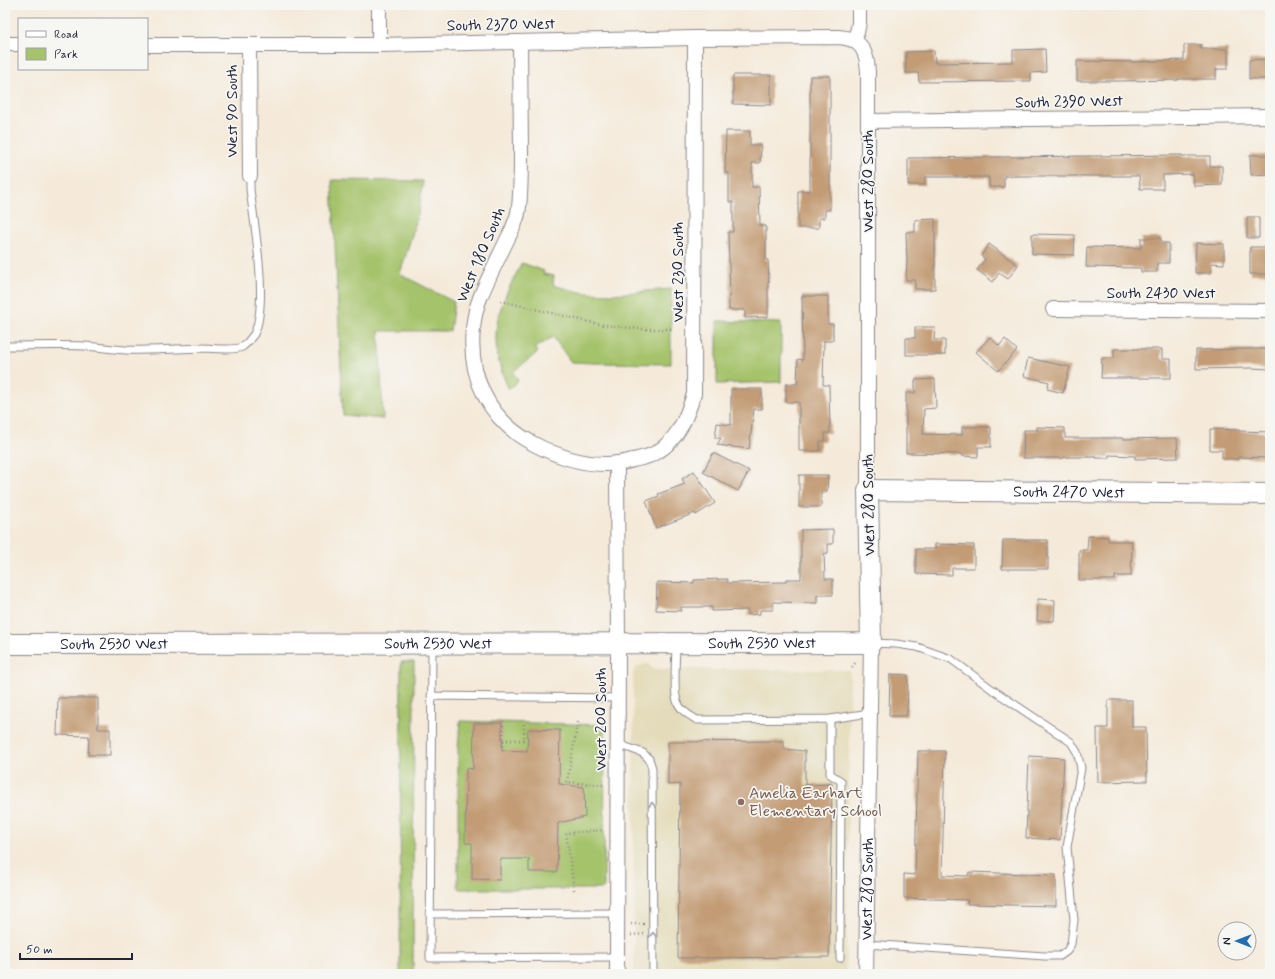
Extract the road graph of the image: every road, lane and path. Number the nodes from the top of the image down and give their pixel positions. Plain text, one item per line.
1 (379, 5) edge
2 (859, 5) edge
3 (695, 38) junction
4 (855, 41) junction
5 (520, 42) junction
6 (5, 44) edge
7 (18, 44) edge
8 (148, 45) edge
9 (249, 45) junction
10 (379, 45) junction
11 (1270, 116) edge
12 (868, 121) junction
13 (250, 176) joint
14 (501, 301) dead end
15 (1052, 309) dead end
16 (1270, 310) edge
17 (673, 329) dead end
18 (5, 346) edge
19 (617, 463) junction
20 (868, 490) junction
21 (1270, 494) edge
22 (5, 644) edge
23 (432, 644) junction
24 (618, 644) junction
25 (676, 644) junction
26 (871, 644) junction
27 (431, 696) junction
28 (618, 698) junction
29 (870, 714) junction
30 (830, 719) junction
31 (503, 721) dead end
32 (524, 722) dead end
33 (578, 722) dead end
34 (503, 740) junction
35 (618, 744) junction
36 (503, 750) dead end
37 (606, 786) dead end
38 (606, 830) dead end
39 (574, 890) dead end
40 (618, 913) junction
41 (430, 914) junction
42 (645, 934) dead end
43 (630, 935) dead end
44 (866, 944) junction
45 (617, 957) junction
46 (840, 958) dead end
47 (617, 974) edge
48 (653, 974) edge
49 (866, 974) edge

1 - 10 street
2 - 4 street
3 - 4 street, South 2370 West
3 - 5 street, South 2370 West
3 - 19 street, West 230 South
4 - 12 street, West 280 South
5 - 10 street, South 2370 West
5 - 19 street, West 180 South
6 - 7 street
8 - 9 street, South 2370 West
9 - 10 street, South 2370 West
9 - 13 street, West 90 South
11 - 12 street, South 2390 West
12 - 20 street, West 280 South
13 - 18 lane
14 - 17 path
15 - 16 street, South 2430 West
19 - 24 street, West 200 South
20 - 21 street, South 2470 West
20 - 26 street, West 280 South
22 - 23 street, South 2530 West
23 - 24 street, South 2530 West
23 - 27 lane
24 - 25 street, South 2530 West
24 - 28 street, West 200 South
25 - 26 street, South 2530 West
25 - 30 lane
26 - 29 street, West 280 South
26 - 44 lane
27 - 28 lane
27 - 41 lane
28 - 35 street, West 200 South
29 - 30 lane
29 - 44 street, West 280 South
30 - 46 lane
31 - 34 path
32 - 34 path
33 - 37 path
34 - 36 path
35 - 40 street, West 200 South
48 -> 35 lane
38 - 39 path
40 - 41 lane
40 - 45 street, West 200 South
41 - 45 lane
42 - 43 path
44 - 49 street, West 280 South
45 - 47 street, West 200 South

